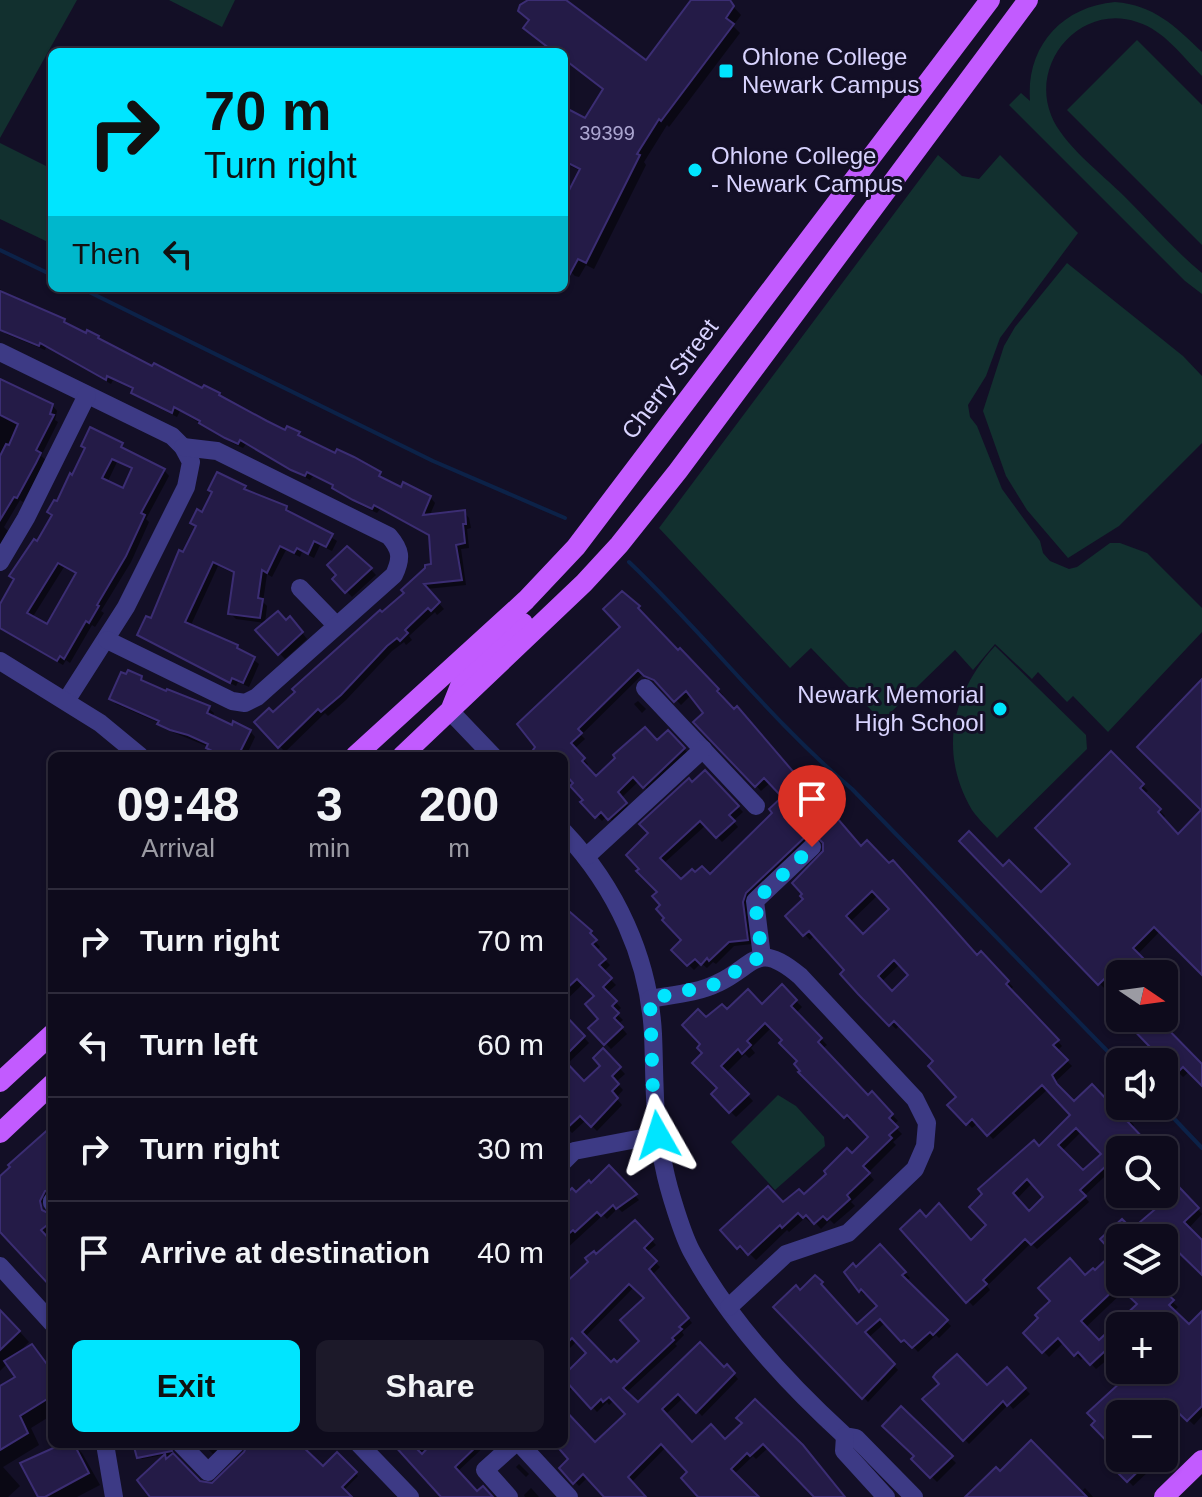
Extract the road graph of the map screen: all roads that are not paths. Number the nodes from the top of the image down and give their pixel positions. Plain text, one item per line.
1 (990, 0) edge
2 (1028, 0) edge
3 (0, 352) edge
4 (87, 395) junction
5 (183, 447) junction
6 (0, 562) edge
7 (300, 588) dead end
8 (526, 600) junction
9 (336, 625) junction
10 (107, 640) junction
11 (0, 661) edge
12 (645, 688) dead end
13 (66, 701) junction
14 (450, 711) junction
15 (703, 749) junction
16 (135, 752) edge
17 (359, 752) edge
18 (406, 752) edge
19 (482, 752) edge
20 (756, 806) dead end
21 (568, 836) edge
22 (812, 847) dead end
23 (587, 856) junction
24 (762, 957) junction
25 (650, 999) junction
26 (48, 1038) edge
27 (0, 1082) edge
28 (48, 1088) edge
29 (0, 1133) edge
30 (658, 1135) junction
31 (568, 1157) edge
32 (0, 1266) edge
33 (729, 1307) junction
34 (48, 1319) edge
35 (845, 1436) junction
36 (106, 1448) edge
37 (185, 1448) edge
38 (232, 1448) edge
39 (363, 1448) edge
40 (512, 1448) edge
41 (521, 1448) edge
42 (1202, 1460) edge
43 (114, 1497) edge
44 (410, 1497) edge
45 (509, 1497) edge
46 (569, 1497) edge
47 (886, 1497) edge
48 (914, 1497) edge
49 (1164, 1497) edge

1 - 8 main road, Cherry Street
2 - 14 main road
3 - 4 street
4 - 5 street
4 - 6 street
5 - 9 street
5 - 10 street
7 - 9 street
8 - 14 main road
8 - 17 main road, Cherry Street
9 - 10 street
10 - 13 street
11 - 13 street
12 - 15 street
13 - 16 street
14 - 18 main road
14 - 19 street
15 - 20 street
15 - 23 street
21 - 23 street
22 - 24 street
23 - 25 street
24 - 25 street
24 - 33 street
25 - 30 street
26 - 27 main road
28 - 29 main road
30 - 31 street
30 - 33 street
32 - 34 street
33 - 35 street
35 - 47 street
35 - 48 street
36 - 43 street
37 - 38 street
39 - 44 street
40 - 45 street
41 - 46 street
42 - 49 main road

